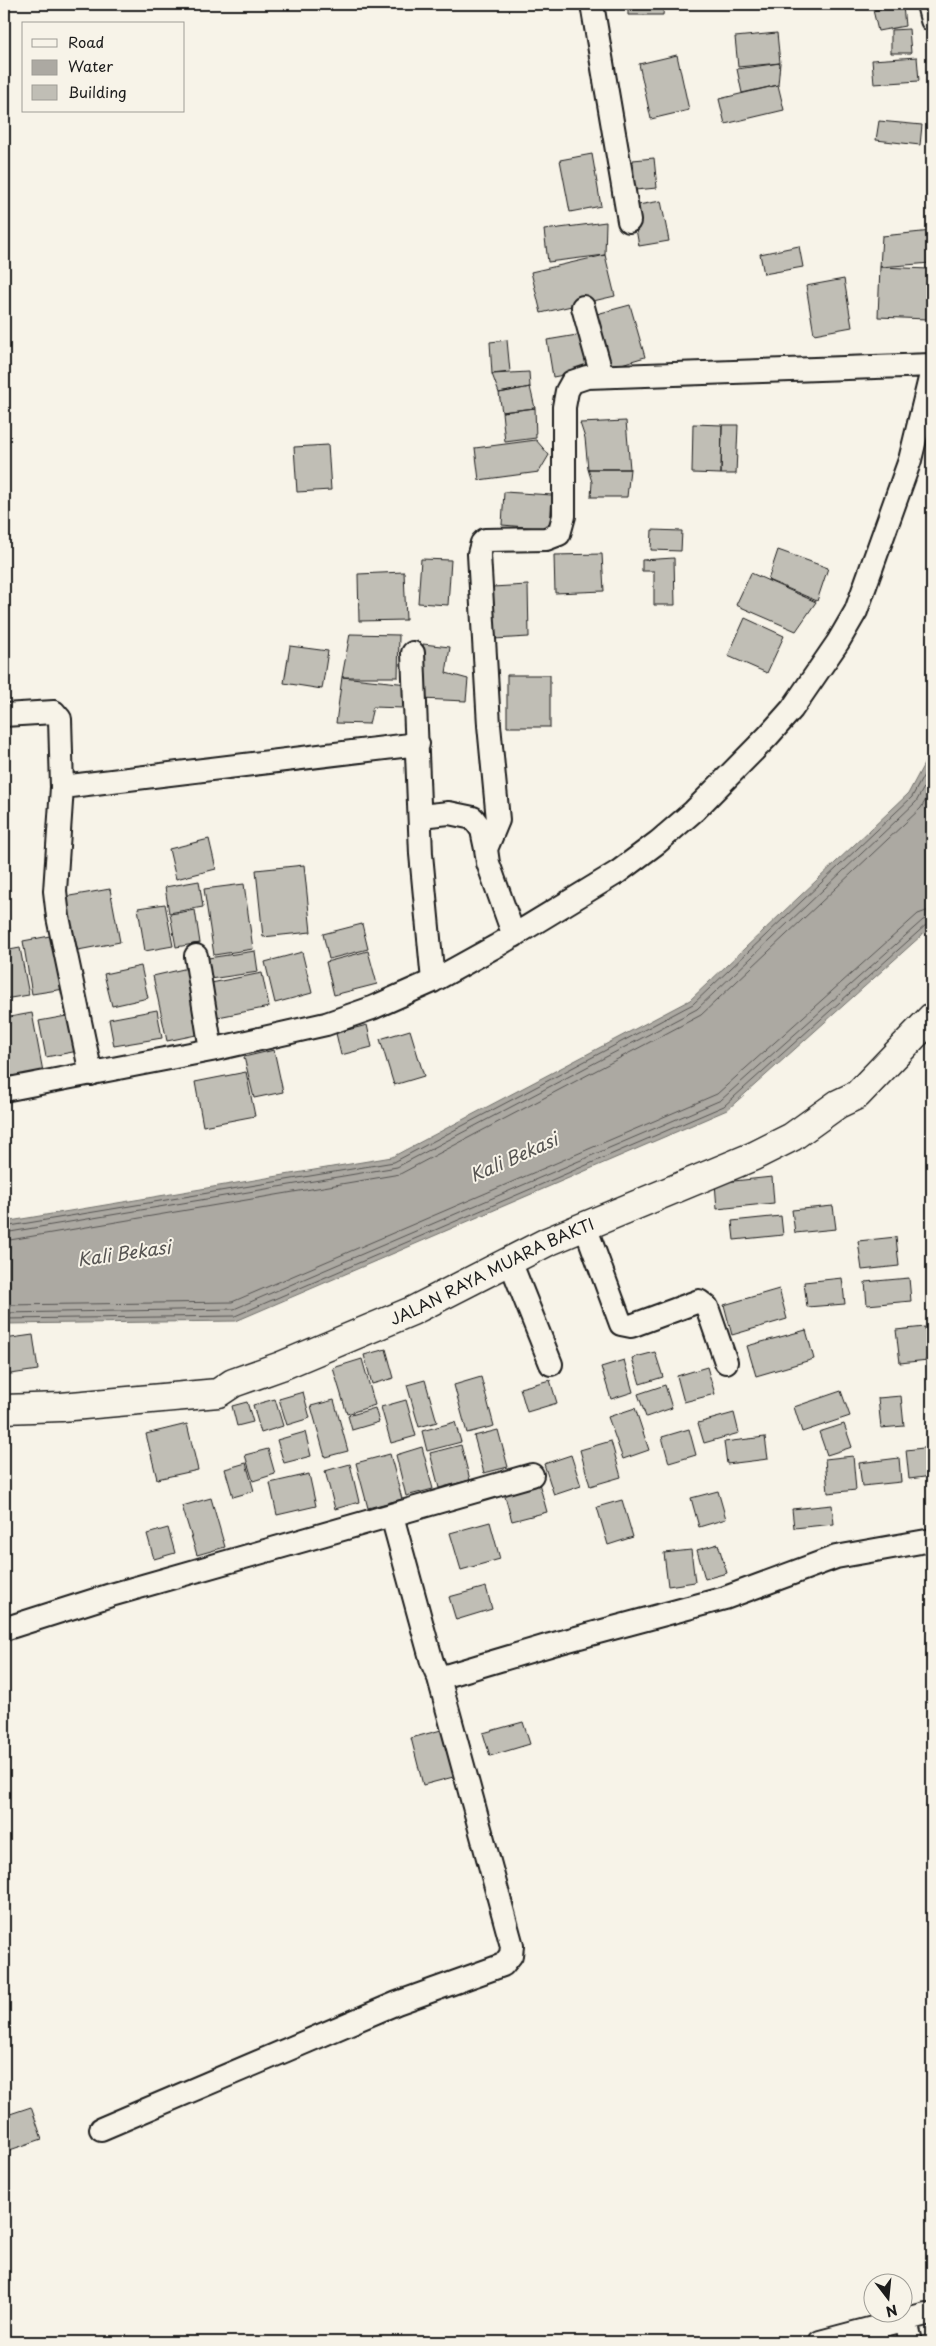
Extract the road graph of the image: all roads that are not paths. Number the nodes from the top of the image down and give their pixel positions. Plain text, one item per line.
1 (592, 4) edge
2 (928, 4) edge
3 (932, 20) edge
4 (629, 222) dead end
5 (583, 307) dead end
6 (932, 365) edge
7 (932, 370) edge
8 (602, 376) junction
9 (413, 654) dead end
10 (4, 715) edge
11 (418, 744) junction
12 (62, 787) junction
13 (420, 816) junction
14 (486, 849) junction
15 (514, 936) junction
16 (196, 956) dead end
17 (433, 981) junction
18 (932, 1017) edge
19 (211, 1050) junction
20 (91, 1074) junction
21 (4, 1090) edge
22 (585, 1226) junction
23 (510, 1261) junction
24 (726, 1362) dead end
25 (551, 1364) dead end
26 (4, 1409) edge
27 (532, 1475) dead end
28 (392, 1516) junction
29 (932, 1540) edge
30 (4, 1629) edge
31 (439, 1678) junction
32 (101, 2130) dead end
33 (820, 2342) edge
34 (911, 2342) edge

1 - 4 street
2 - 3 street
5 - 8 street
6 - 8 street
7 - 15 street
8 - 14 street
9 - 11 street
10 - 12 street
11 - 12 street
11 - 13 street
12 - 20 street
13 - 14 street
13 - 17 street
14 - 15 street
15 - 17 street
16 - 19 street
17 - 19 street
18 - 22 main road, JALAN RAYA MUARA BAKTI
19 - 20 street
20 - 21 street
22 - 23 main road, JALAN RAYA MUARA BAKTI
22 - 24 street
23 - 25 street
23 - 26 main road, JALAN RAYA MUARA BAKTI
27 - 28 street
28 - 30 street
28 - 31 street
29 - 31 street
31 - 32 street
33 - 34 street

